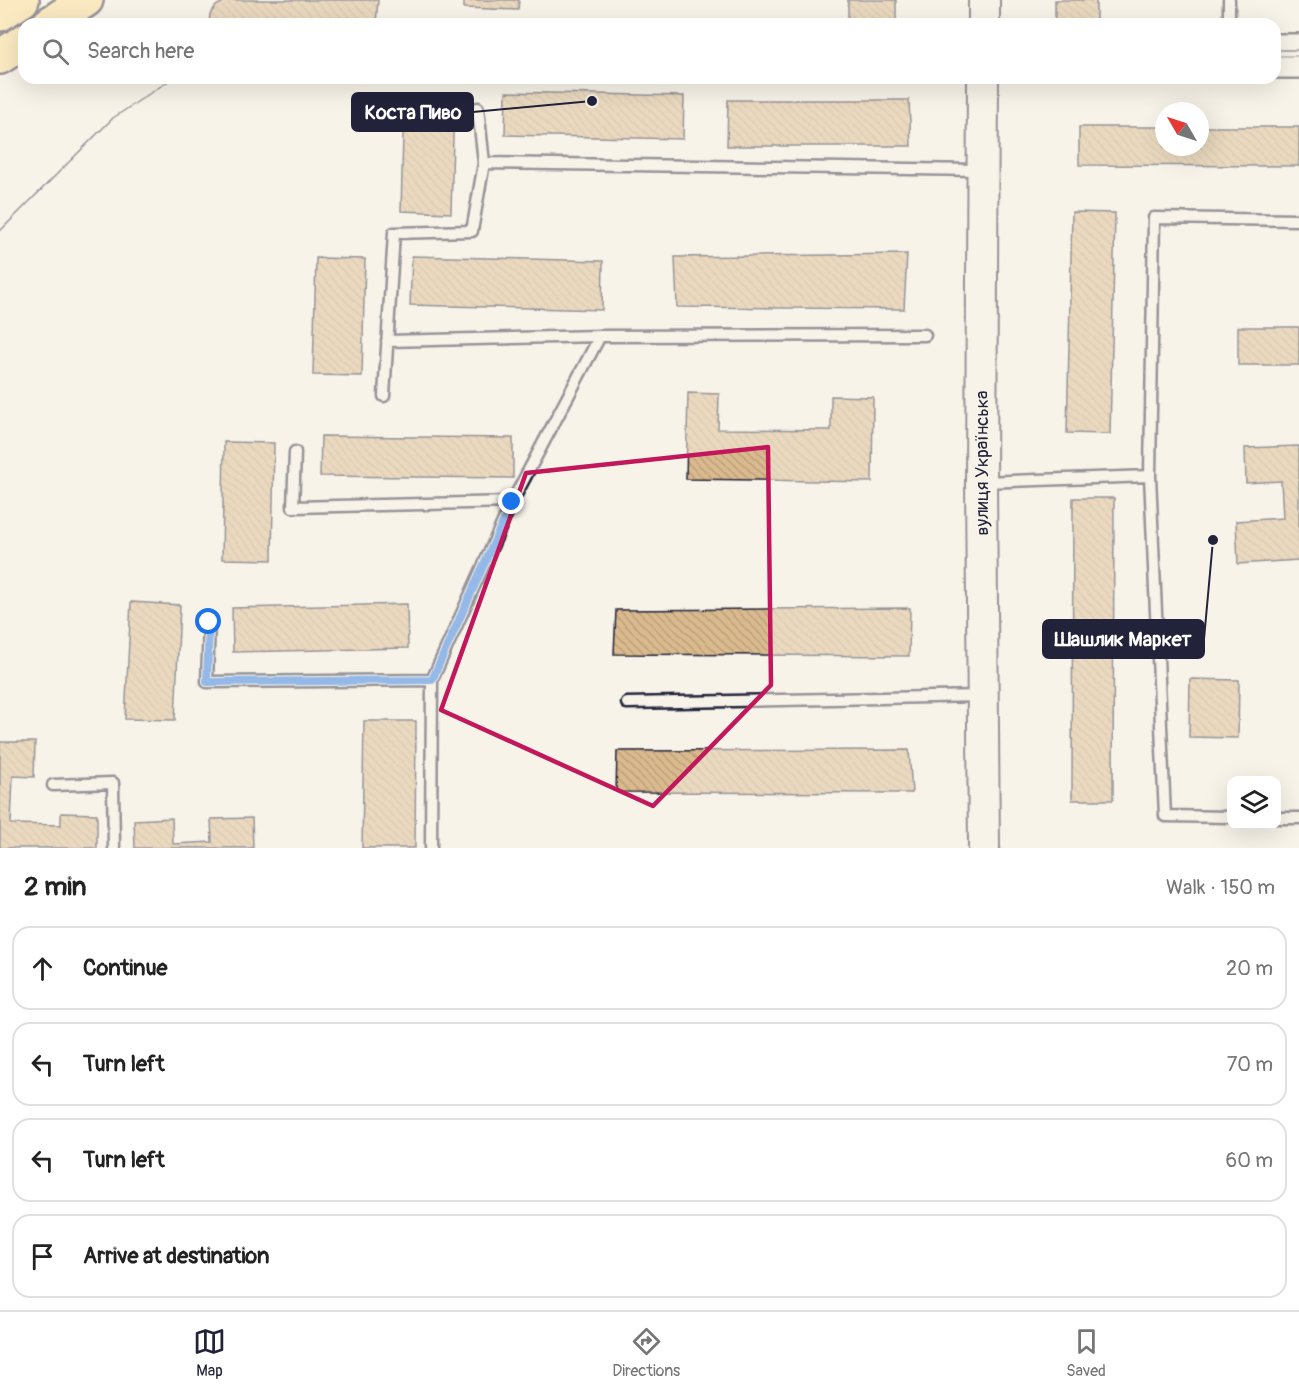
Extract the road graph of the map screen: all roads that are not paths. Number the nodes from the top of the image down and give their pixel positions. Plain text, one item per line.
1 (22, 0) edge
2 (86, 0) edge
3 (984, 0) edge
4 (1229, 0) edge
5 (0, 14) edge
6 (58, 18) edge
7 (984, 18) edge
8 (1229, 18) edge
9 (18, 45) edge
10 (1281, 45) edge
11 (1299, 45) edge
12 (0, 57) edge
13 (1281, 67) edge
14 (1299, 68) edge
15 (983, 84) edge
16 (478, 108) dead end
17 (484, 164) junction
18 (982, 170) junction
19 (1299, 220) edge
20 (925, 335) dead end
21 (600, 336) junction
22 (387, 341) junction
23 (384, 396) dead end
24 (295, 452) dead end
25 (1150, 476) junction
26 (981, 482) junction
27 (512, 502) junction
28 (209, 622) dead end
29 (432, 680) junction
30 (983, 696) junction
31 (627, 702) dead end
32 (53, 785) dead end
33 (1227, 817) edge
34 (1281, 818) edge
35 (1299, 818) edge
36 (114, 848) edge
37 (431, 848) edge
38 (984, 848) edge

1 - 5 main road
2 - 6 main road
3 - 7 main road
4 - 8 lane
9 - 12 main road
10 - 11 street
13 - 14 street
15 - 18 main road, вулиця Українська
16 - 17 lane
17 - 18 lane
17 - 22 lane
18 - 26 main road, вулиця Українська
19 - 25 lane
20 - 21 lane
21 - 22 lane
21 - 27 lane
22 - 23 lane
24 - 27 lane
25 - 26 lane
25 - 33 lane
26 - 30 main road, вулиця Українська
27 - 29 lane
28 - 29 lane
29 - 37 lane
30 - 31 lane
30 - 38 main road, вулиця Українська
32 - 36 lane
34 - 35 lane

